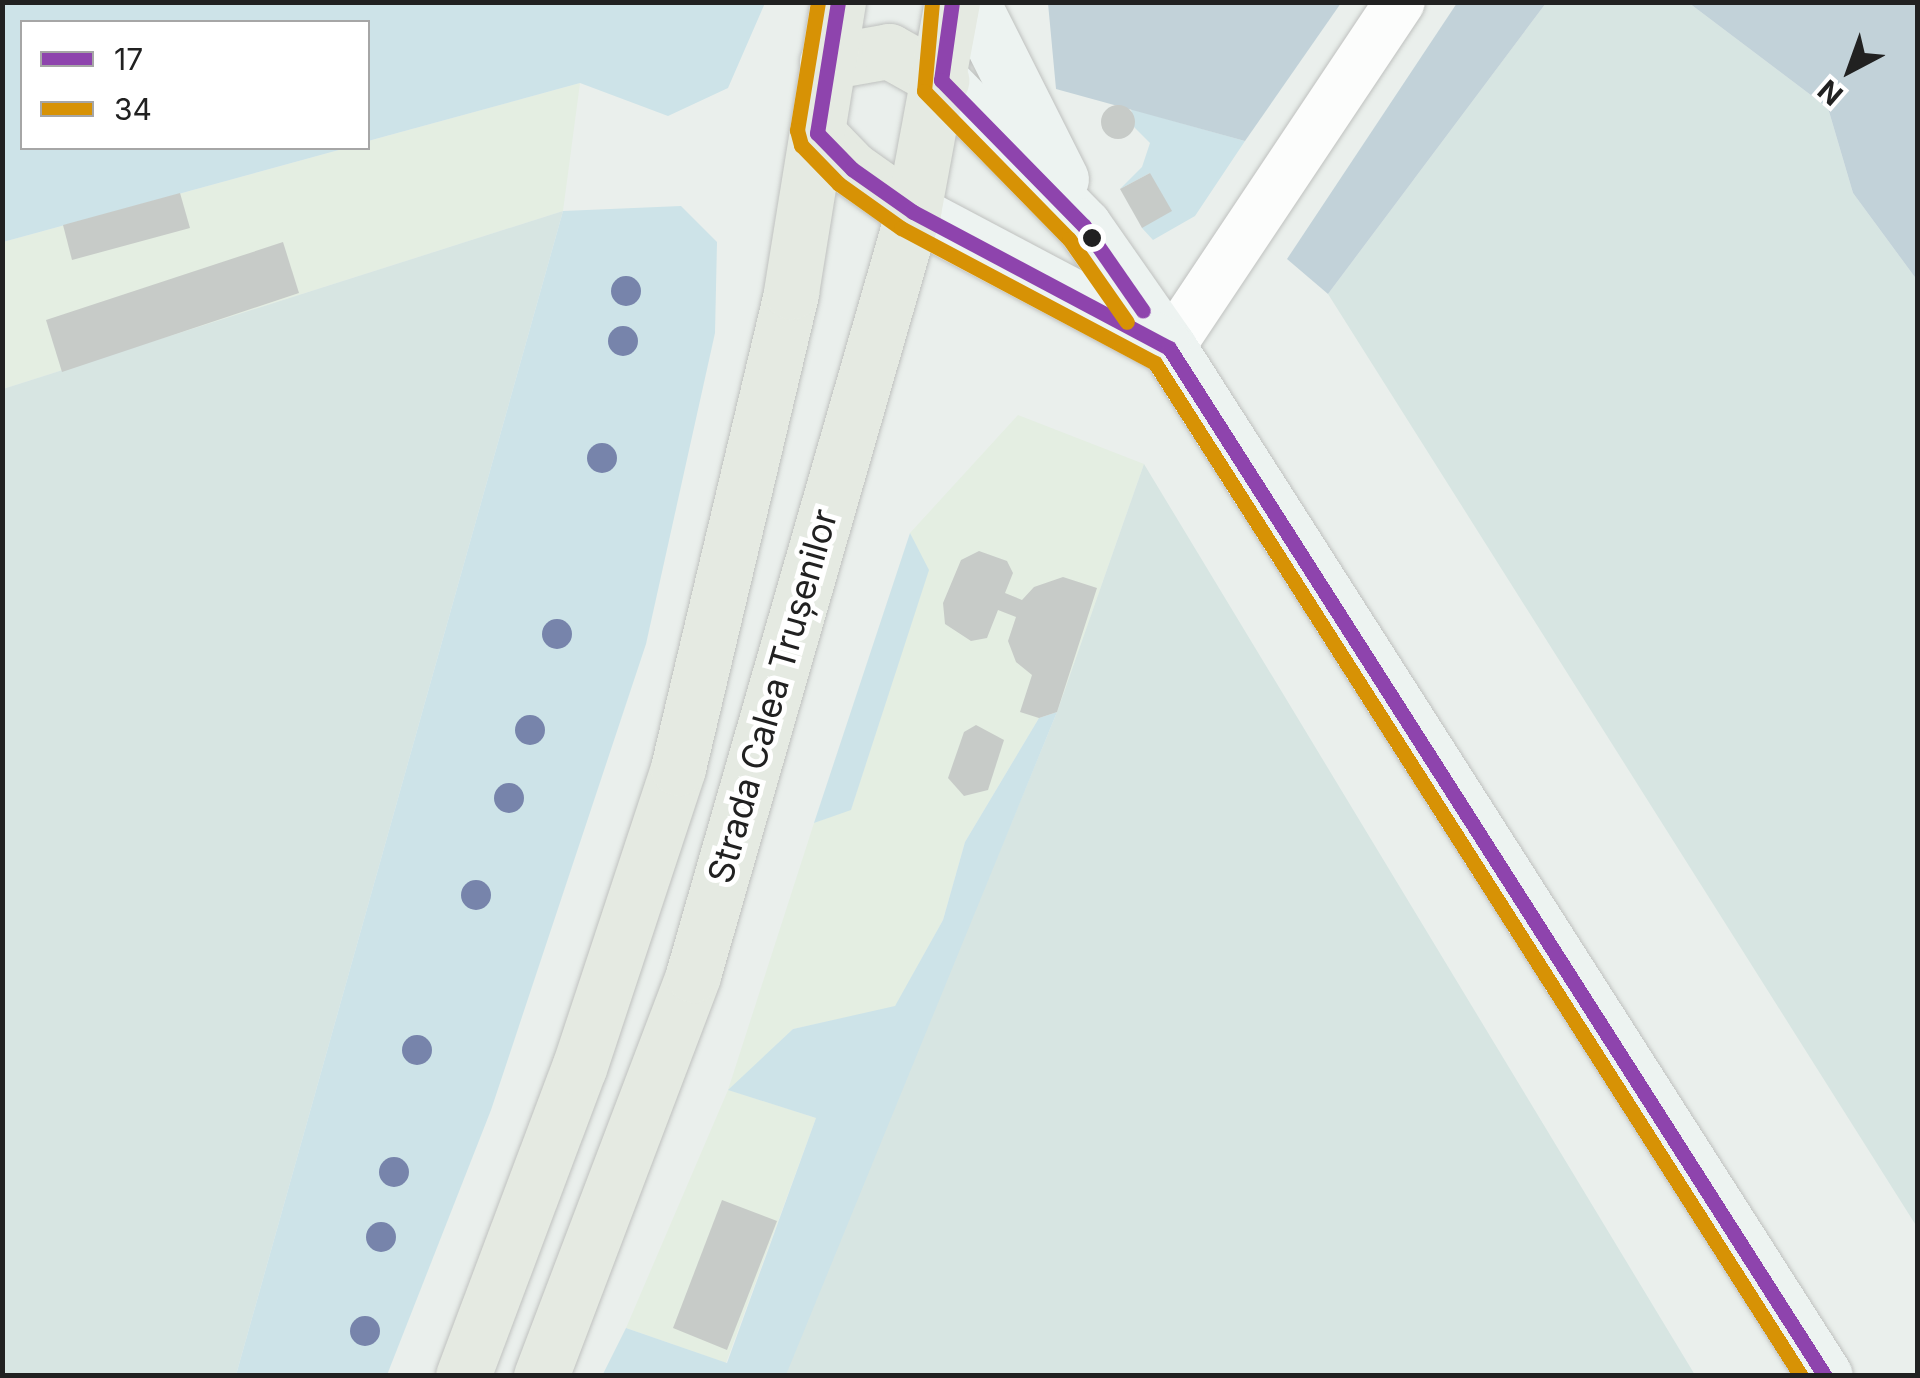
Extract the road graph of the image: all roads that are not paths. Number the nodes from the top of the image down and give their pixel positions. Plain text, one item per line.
1 (838, 2) edge
2 (952, 2) edge
3 (972, 2) edge
4 (1400, 2) edge
5 (828, 62) junction
6 (941, 80) junction
7 (816, 133) junction
8 (912, 212) junction
9 (1084, 226) junction
10 (1169, 348) junction
11 (463, 1376) edge
12 (541, 1376) edge
13 (1825, 1376) edge

1 - 5 highway, Strada Calea Trușenilor
2 - 6 highway, Strada Calea Trușenilor
3 - 9 street
4 - 10 street
5 - 6 highway
5 - 7 highway, Strada Calea Trușenilor
6 - 8 highway, Strada Calea Trușenilor
6 - 9 street
7 - 8 highway
7 - 11 highway, Strada Calea Trușenilor
8 - 10 street
8 - 12 highway, Strada Calea Trușenilor
9 - 10 street
10 - 13 street

